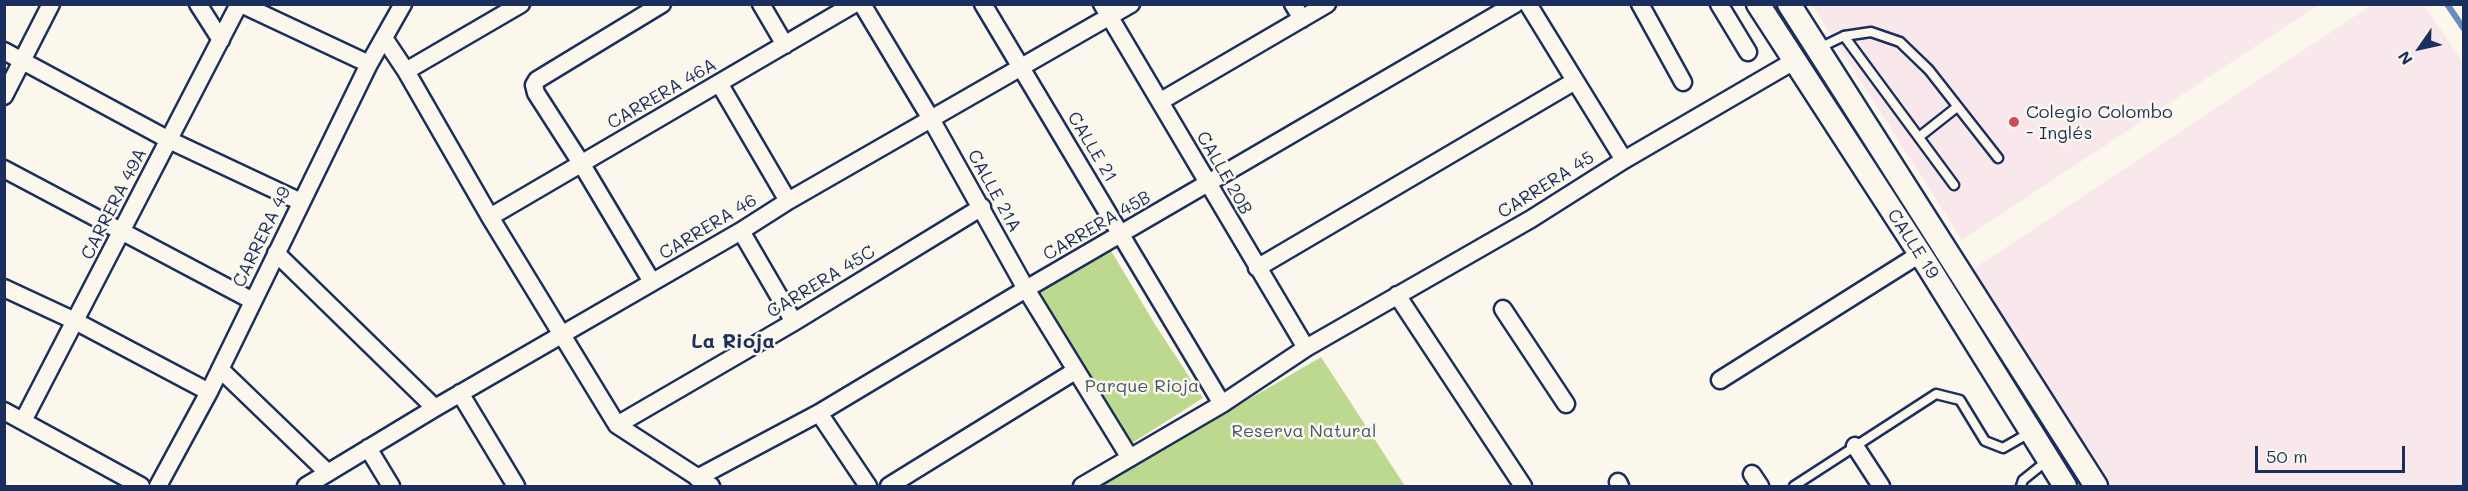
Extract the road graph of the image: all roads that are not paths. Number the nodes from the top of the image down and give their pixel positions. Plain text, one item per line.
1 (51, 4) edge
2 (198, 4) edge
3 (240, 4) edge
4 (521, 4) edge
5 (761, 4) edge
6 (854, 4) edge
7 (862, 4) edge
8 (983, 4) edge
9 (1131, 4) edge
10 (1327, 4) edge
11 (1515, 4) edge
12 (1528, 4) edge
13 (1640, 4) edge
14 (1719, 4) edge
15 (1758, 4) edge
16 (1789, 4) edge
17 (400, 5) edge
18 (657, 6) edge
19 (1106, 11) edge
20 (1297, 12) edge
21 (1844, 36) junction
22 (384, 38) junction
23 (221, 40) junction
24 (785, 45) junction
25 (1817, 49) junction
26 (4, 51) edge
27 (1748, 52) dead end
28 (22, 61) junction
29 (1794, 61) junction
30 (369, 64) junction
31 (1021, 67) junction
32 (406, 71) junction
33 (1575, 81) junction
34 (1683, 82) dead end
35 (719, 83) junction
36 (4, 96) edge
37 (1161, 101) junction
38 (1957, 107) junction
39 (931, 119) junction
40 (1919, 137) junction
41 (170, 140) junction
42 (1998, 158) dead end
43 (1624, 160) junction
44 (581, 163) junction
45 (4, 169) edge
46 (1208, 184) junction
47 (1954, 185) dead end
48 (788, 201) junction
49 (301, 202) junction
50 (982, 207) junction
51 (490, 217) junction
52 (122, 231) junction
53 (741, 231) junction
54 (1122, 234) junction
55 (276, 253) junction
56 (1920, 254) junction
57 (1257, 268) junction
58 (652, 282) junction
59 (4, 288) edge
60 (1026, 289) junction
61 (1397, 295) junction
62 (253, 301) junction
63 (1503, 309) dead end
64 (75, 321) junction
65 (794, 322) junction
66 (560, 335) junction
67 (1312, 344) junction
68 (220, 369) junction
69 (1075, 371) junction
70 (1720, 380) dead end
71 (209, 392) junction
72 (460, 393) junction
73 (1222, 404) junction
74 (1566, 404) dead end
75 (435, 408) junction
76 (4, 411) edge
77 (819, 413) junction
78 (23, 421) junction
79 (616, 425) junction
80 (2031, 432) junction
81 (1855, 446) junction
82 (368, 448) junction
83 (1130, 458) junction
84 (2048, 459) junction
85 (328, 473) junction
86 (704, 482) edge
87 (141, 486) edge
88 (158, 486) edge
89 (306, 486) edge
90 (391, 486) edge
91 (516, 486) edge
92 (868, 486) edge
93 (889, 486) edge
94 (1082, 486) edge
95 (1523, 486) edge
96 (1794, 486) edge
97 (1881, 486) edge
98 (2021, 486) edge
99 (2065, 486) edge
100 (2096, 486) edge

1 - 28 street
2 - 23 street
3 - 23 street, CARRERA 49A
3 - 30 street
4 - 32 street
5 - 24 street
6 - 24 street, CARRERA 46A
7 - 39 street, CALLE 21A
8 - 31 street, CALLE 21
9 - 19 street, CARRERA 46
10 - 20 street
11 - 46 street, CARRERA 45B
12 - 33 street
13 - 34 street
14 - 27 street
15 - 29 main road, CALLE 19
16 - 25 main road, CALLE 19
17 - 22 street, CARRERA 49
18 - 44 street
19 - 31 street, CARRERA 46
19 - 37 street, CALLE 20B
20 - 37 street
21 - 25 lane
21 - 38 lane
21 - 40 lane
22 - 30 street, CARRERA 49
22 - 32 street
23 - 41 street, CARRERA 49A
24 - 35 street, CARRERA 46A
25 - 100 main road, CALLE 19
26 - 28 street
28 - 36 street
28 - 41 street
29 - 43 street, CARRERA 45
29 - 56 main road, CALLE 19
30 - 49 street, CARRERA 49
31 - 39 street, CARRERA 46
31 - 54 street, CALLE 21
32 - 51 street
33 - 43 street
33 - 57 street
35 - 44 street, CARRERA 46A
35 - 48 street
37 - 46 street, CALLE 20B
38 - 40 lane
38 - 42 lane
39 - 48 street, CARRERA 46
39 - 50 street, CALLE 21A
40 - 47 lane
41 - 49 street
41 - 52 street, CARRERA 49A
43 - 61 street, CARRERA 45
44 - 51 street, CARRERA 46A
44 - 58 street
45 - 52 street
46 - 54 street, CARRERA 45B
46 - 57 street, CALLE 20B
48 - 53 street, CARRERA 46
49 - 55 street, CARRERA 49
50 - 60 street, CALLE 21A
50 - 65 street, CARRERA 45C
51 - 66 street
52 - 62 street
52 - 64 street, CARRERA 49A
53 - 58 street, CARRERA 46
53 - 65 street
54 - 60 street, CARRERA 45B
54 - 73 street, CALLE 21
55 - 62 street, CARRERA 49
55 - 75 street
56 - 70 street
56 - 80 main road, CALLE 19
57 - 67 street, CALLE 20B
58 - 66 street, CARRERA 46
59 - 64 street
60 - 69 street, CALLE 21A
60 - 77 street, CARRERA 45B
61 - 67 street, CARRERA 45
61 - 95 street
62 - 68 street, CARRERA 49
63 - 74 street
64 - 71 street
64 - 78 street, CARRERA 49A
65 - 79 street, CARRERA 45C
66 - 72 street, CARRERA 46
66 - 79 street
67 - 73 street, CARRERA 45
68 - 71 street, CARRERA 49
68 - 85 street
69 - 83 street, CALLE 21A
69 - 93 street
71 - 88 street, CARRERA 49
72 - 75 street, CARRERA 46
72 - 91 street
73 - 83 street, CARRERA 45
75 - 82 street, CARRERA 46
76 - 78 street
77 - 86 street, CARRERA 45B
77 - 92 street
78 - 87 street
79 - 86 street
80 - 81 lane
80 - 84 main road, CALLE 19
81 - 96 lane
81 - 97 street
82 - 85 street, CARRERA 46
82 - 90 street
83 - 94 street, CARRERA 45
84 - 98 lane
84 - 99 main road, CALLE 19
85 - 89 street, CARRERA 46

